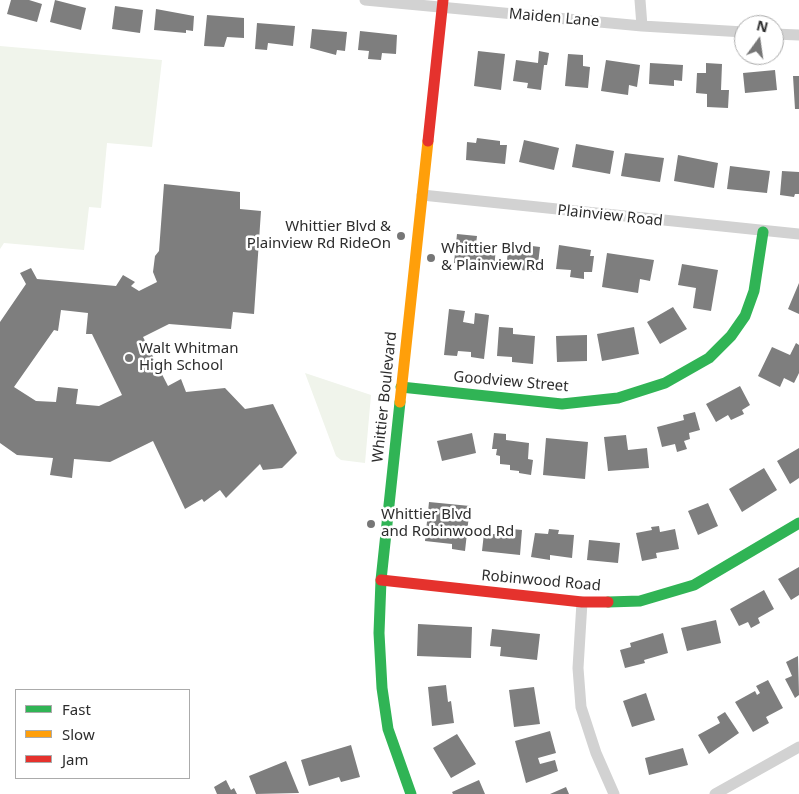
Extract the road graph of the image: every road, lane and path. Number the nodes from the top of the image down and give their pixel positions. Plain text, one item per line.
1 (365, 0) edge
2 (640, 0) edge
3 (442, 4) edge
4 (642, 26) junction
5 (734, 31) edge
6 (784, 34) edge
7 (799, 35) edge
8 (422, 195) junction
9 (763, 232) junction
10 (799, 234) edge
11 (401, 387) junction
12 (799, 523) edge
13 (381, 580) junction
14 (582, 602) junction
15 (799, 747) edge
16 (411, 794) edge
17 (614, 794) edge
18 (715, 794) edge

1 - 3 street, Maiden Lane
2 - 4 street
3 - 4 street, Maiden Lane
3 - 8 street, Whittier Boulevard
4 - 5 street, Maiden Lane
6 - 7 street
8 - 9 street, Plainview Road
8 - 11 street, Whittier Boulevard
9 - 10 street, Plainview Road
9 - 11 street, Goodview Street
11 - 13 street, Whittier Boulevard
12 - 14 street, Robinwood Road
13 - 14 street, Robinwood Road
13 - 16 street, Whittier Boulevard
14 - 17 street
15 - 18 street

